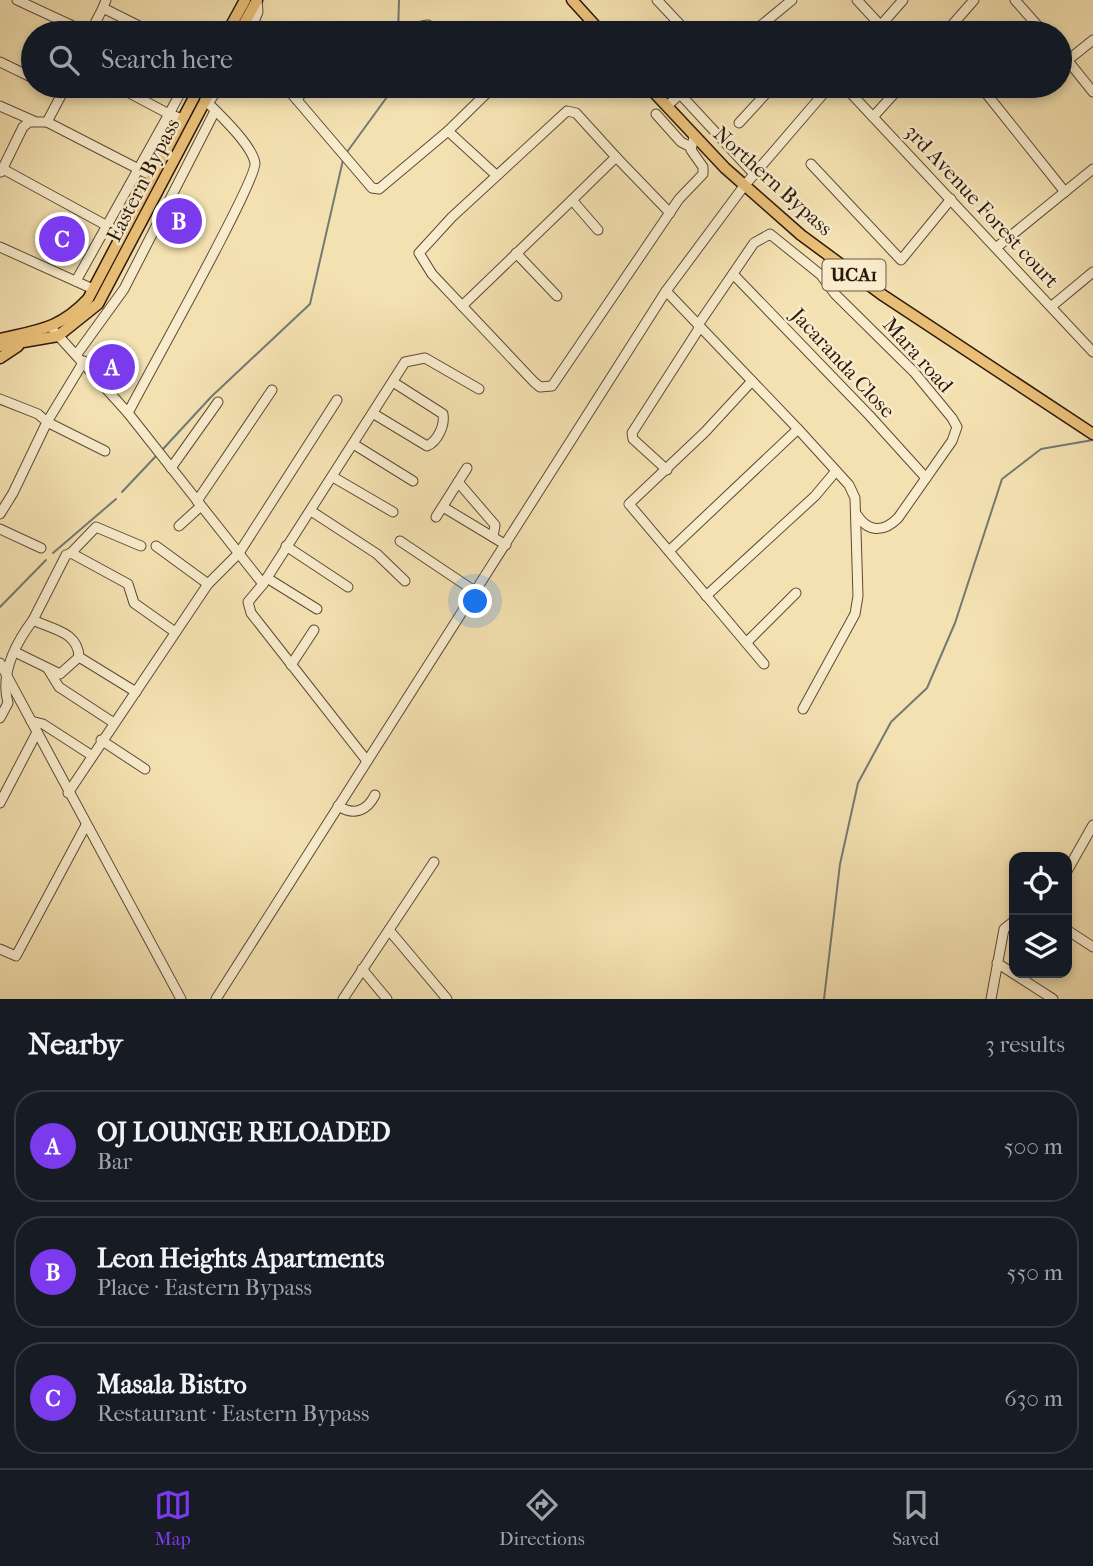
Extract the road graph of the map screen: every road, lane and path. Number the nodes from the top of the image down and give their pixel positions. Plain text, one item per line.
1 (18, 0) edge
2 (244, 0) edge
3 (257, 0) edge
4 (572, 0) edge
5 (657, 0) edge
6 (792, 0) edge
7 (858, 0) edge
8 (903, 0) edge
9 (974, 0) edge
10 (1015, 0) edge
11 (104, 4) edge
12 (63, 21) edge
13 (95, 21) edge
14 (133, 21) edge
15 (233, 21) edge
16 (246, 21) edge
17 (254, 21) edge
18 (591, 21) edge
19 (677, 21) edge
20 (767, 21) edge
21 (871, 21) edge
22 (885, 21) edge
23 (956, 21) edge
24 (1033, 21) edge
25 (1093, 40) edge
26 (1072, 57) edge
27 (0, 62) edge
28 (1072, 65) edge
29 (21, 72) edge
30 (1093, 92) edge
31 (60, 98) edge
32 (139, 98) edge
33 (178, 98) edge
34 (193, 98) edge
35 (211, 98) edge
36 (214, 98) edge
37 (476, 98) edge
38 (659, 98) edge
39 (676, 98) edge
40 (684, 98) edge
41 (762, 98) edge
42 (820, 98) edge
43 (855, 98) edge
44 (890, 98) edge
45 (990, 98) edge
46 (297, 100) edge
47 (210, 105) junction
48 (0, 106) edge
49 (667, 106) junction
50 (169, 114) junction
51 (656, 114) dead end
52 (873, 117) junction
53 (182, 119) junction
54 (34, 121) junction
55 (47, 122) junction
56 (739, 123) dead end
57 (448, 131) junction
58 (692, 142) junction
59 (147, 155) junction
60 (616, 157) junction
61 (160, 162) junction
62 (811, 164) dead end
63 (1093, 169) edge
64 (139, 170) junction
65 (2, 171) edge
66 (754, 174) junction
67 (496, 175) junction
68 (152, 176) junction
69 (166, 178) junction
70 (177, 185) junction
71 (744, 186) junction
72 (1065, 192) junction
73 (951, 199) junction
74 (572, 200) junction
75 (670, 213) junction
76 (107, 225) junction
77 (598, 230) dead end
78 (122, 234) junction
79 (0, 247) edge
80 (997, 247) junction
81 (516, 253) junction
82 (1093, 272) edge
83 (733, 274) junction
84 (76, 281) junction
85 (112, 282) junction
86 (93, 289) junction
87 (124, 289) junction
88 (666, 291) junction
89 (557, 296) dead end
90 (462, 306) junction
91 (1052, 306) junction
92 (0, 326) edge
93 (699, 326) junction
94 (54, 332) junction
95 (0, 339) edge
96 (18, 340) junction
97 (0, 346) edge
98 (1093, 352) edge
99 (77, 354) junction
100 (0, 358) edge
101 (84, 362) junction
102 (752, 381) junction
103 (393, 382) junction
104 (479, 389) dead end
105 (272, 390) dead end
106 (0, 399) edge
107 (337, 400) dead end
108 (218, 402) dead end
109 (128, 413) junction
110 (374, 414) junction
111 (47, 422) junction
112 (798, 429) junction
113 (1091, 432) edge
114 (355, 446) junction
115 (104, 451) dead end
116 (171, 468) junction
117 (467, 468) dead end
118 (667, 470) junction
119 (836, 471) junction
120 (333, 477) junction
121 (926, 478) junction
122 (413, 481) dead end
123 (458, 482) junction
124 (199, 504) junction
125 (443, 507) junction
126 (311, 511) junction
127 (393, 512) dead end
128 (0, 514) edge
129 (857, 514) junction
130 (436, 517) dead end
131 (179, 526) dead end
132 (0, 529) edge
133 (493, 537) junction
134 (400, 541) dead end
135 (506, 545) junction
136 (141, 546) dead end
137 (156, 546) dead end
138 (286, 546) junction
139 (41, 548) dead end
140 (669, 551) junction
141 (71, 553) junction
142 (239, 553) junction
143 (265, 581) junction
144 (405, 582) dead end
145 (208, 584) junction
146 (348, 587) dead end
147 (476, 592) junction
148 (796, 593) dead end
149 (706, 596) junction
150 (317, 609) dead end
151 (33, 620) junction
152 (314, 630) dead end
153 (175, 632) junction
154 (747, 642) junction
155 (15, 652) junction
156 (79, 657) junction
157 (764, 664) dead end
158 (291, 665) junction
159 (2, 667) edge
160 (48, 669) junction
161 (136, 692) junction
162 (803, 709) dead end
163 (0, 718) edge
164 (31, 721) junction
165 (114, 723) junction
166 (37, 732) junction
167 (102, 740) junction
168 (91, 755) junction
169 (367, 761) junction
170 (145, 769) dead end
171 (68, 793) junction
172 (375, 794) dead end
173 (0, 803) edge
174 (338, 806) junction
175 (86, 825) junction
176 (1093, 825) edge
177 (434, 862) dead end
178 (1072, 862) edge
179 (1009, 925) edge
180 (389, 930) junction
181 (1072, 933) edge
182 (1093, 947) edge
183 (0, 949) edge
184 (997, 963) junction
185 (362, 969) junction
186 (181, 999) edge
187 (216, 999) edge
188 (342, 999) edge
189 (387, 999) edge
190 (447, 999) edge
191 (991, 999) edge
192 (1052, 999) edge

1 - 12 street
2 - 15 main road
3 - 16 main road
3 - 17 street
4 - 18 main road
5 - 19 street
6 - 20 street
7 - 21 street
8 - 22 street
9 - 23 street
10 - 24 street
11 - 13 street
11 - 14 street
25 - 26 street
27 - 29 street
28 - 30 street
31 - 55 street
32 - 50 street
33 - 50 street
34 - 53 main road, Eastern Bypass
35 - 47 main road, Eastern Bypass
36 - 47 street
37 - 57 street
38 - 49 main road, Northern Bypass / UCA1
39 - 49 street
40 - 66 street
41 - 56 street
42 - 66 street
43 - 52 street, 3rd Avenue Forest court
44 - 52 street
45 - 72 street
46 - 57 street
47 - 69 main road, Eastern Bypass
47 - 70 street
47 - 109 street
48 - 54 street
49 - 58 main road, Northern Bypass / UCA1
50 - 53 street
50 - 59 street
51 - 58 street
52 - 73 street, 3rd Avenue Forest court
53 - 61 main road, Eastern Bypass
54 - 55 street
54 - 65 street
55 - 64 street
57 - 67 street
58 - 71 main road, Northern Bypass / UCA1
58 - 75 street
59 - 61 street
59 - 64 street
60 - 67 street
60 - 74 street
60 - 75 street
61 - 68 main road, Eastern Bypass
62 - 73 street
63 - 72 street
64 - 68 street
64 - 76 street
65 - 76 street
66 - 71 street
67 - 90 street
68 - 78 main road, Eastern Bypass
69 - 70 street
69 - 85 main road, Eastern Bypass
70 - 87 street
71 - 88 street
71 - 113 main road, Northern Bypass / UCA1
72 - 80 street
73 - 80 street, 3rd Avenue Forest court
74 - 77 street
74 - 81 street
75 - 90 street
76 - 78 street
76 - 84 street
78 - 86 main road, Eastern Bypass
79 - 84 street
80 - 91 street, 3rd Avenue Forest court
81 - 89 street
81 - 90 street
82 - 91 street
83 - 93 street, Mara road
83 - 121 street, Jacaranda Close
83 - 121 street, Mara road
84 - 86 street
85 - 87 street
85 - 94 main road, Eastern Bypass
86 - 94 main road, Eastern Bypass
87 - 99 street
88 - 93 street
88 - 135 street
91 - 98 street, 3rd Avenue Forest court
92 - 96 main road
93 - 102 street
93 - 118 street, Mara road
94 - 96 main road, Eastern Bypass
94 - 99 street
95 - 96 main road, Eastern Bypass
96 - 97 main road, Eastern Bypass
96 - 100 main road
99 - 101 street
101 - 109 street
101 - 111 street
102 - 112 street
102 - 118 street
103 - 104 street
103 - 110 street
103 - 110 street
105 - 124 street
106 - 111 street
107 - 142 street
108 - 116 street
109 - 116 street
110 - 114 street
111 - 115 street
111 - 128 street
112 - 119 street
112 - 140 street
114 - 120 street
114 - 122 street
116 - 124 street
117 - 123 street
118 - 140 street
119 - 129 street
119 - 149 street
120 - 126 street
120 - 127 street
121 - 129 street
123 - 125 street
123 - 133 street
124 - 131 street
124 - 142 street
125 - 130 street
125 - 133 street
126 - 138 street
126 - 144 street
129 - 162 street
132 - 139 street
133 - 135 street
134 - 147 street
135 - 147 street
136 - 141 street
137 - 145 street
138 - 143 street
138 - 146 street
140 - 149 street
141 - 151 street
141 - 153 street
142 - 143 street
142 - 145 street
143 - 150 street
143 - 158 street
145 - 153 street
147 - 169 street
148 - 154 street
149 - 154 street
151 - 155 street
151 - 156 street
152 - 158 street
153 - 161 street
154 - 157 street
155 - 159 street
155 - 160 street
156 - 160 street
156 - 161 street
158 - 169 street
159 - 163 street
159 - 164 street
160 - 165 street
161 - 165 street
164 - 166 street
164 - 168 street
165 - 167 street
166 - 171 street
166 - 173 street
167 - 168 street
167 - 170 street
168 - 171 street
169 - 174 street
171 - 175 street
172 - 174 street
174 - 187 street
175 - 183 street
175 - 186 street
176 - 178 street
177 - 180 street
179 - 184 street
180 - 185 street
180 - 190 street
181 - 182 street
184 - 191 street
184 - 192 street
185 - 188 street
185 - 189 street

